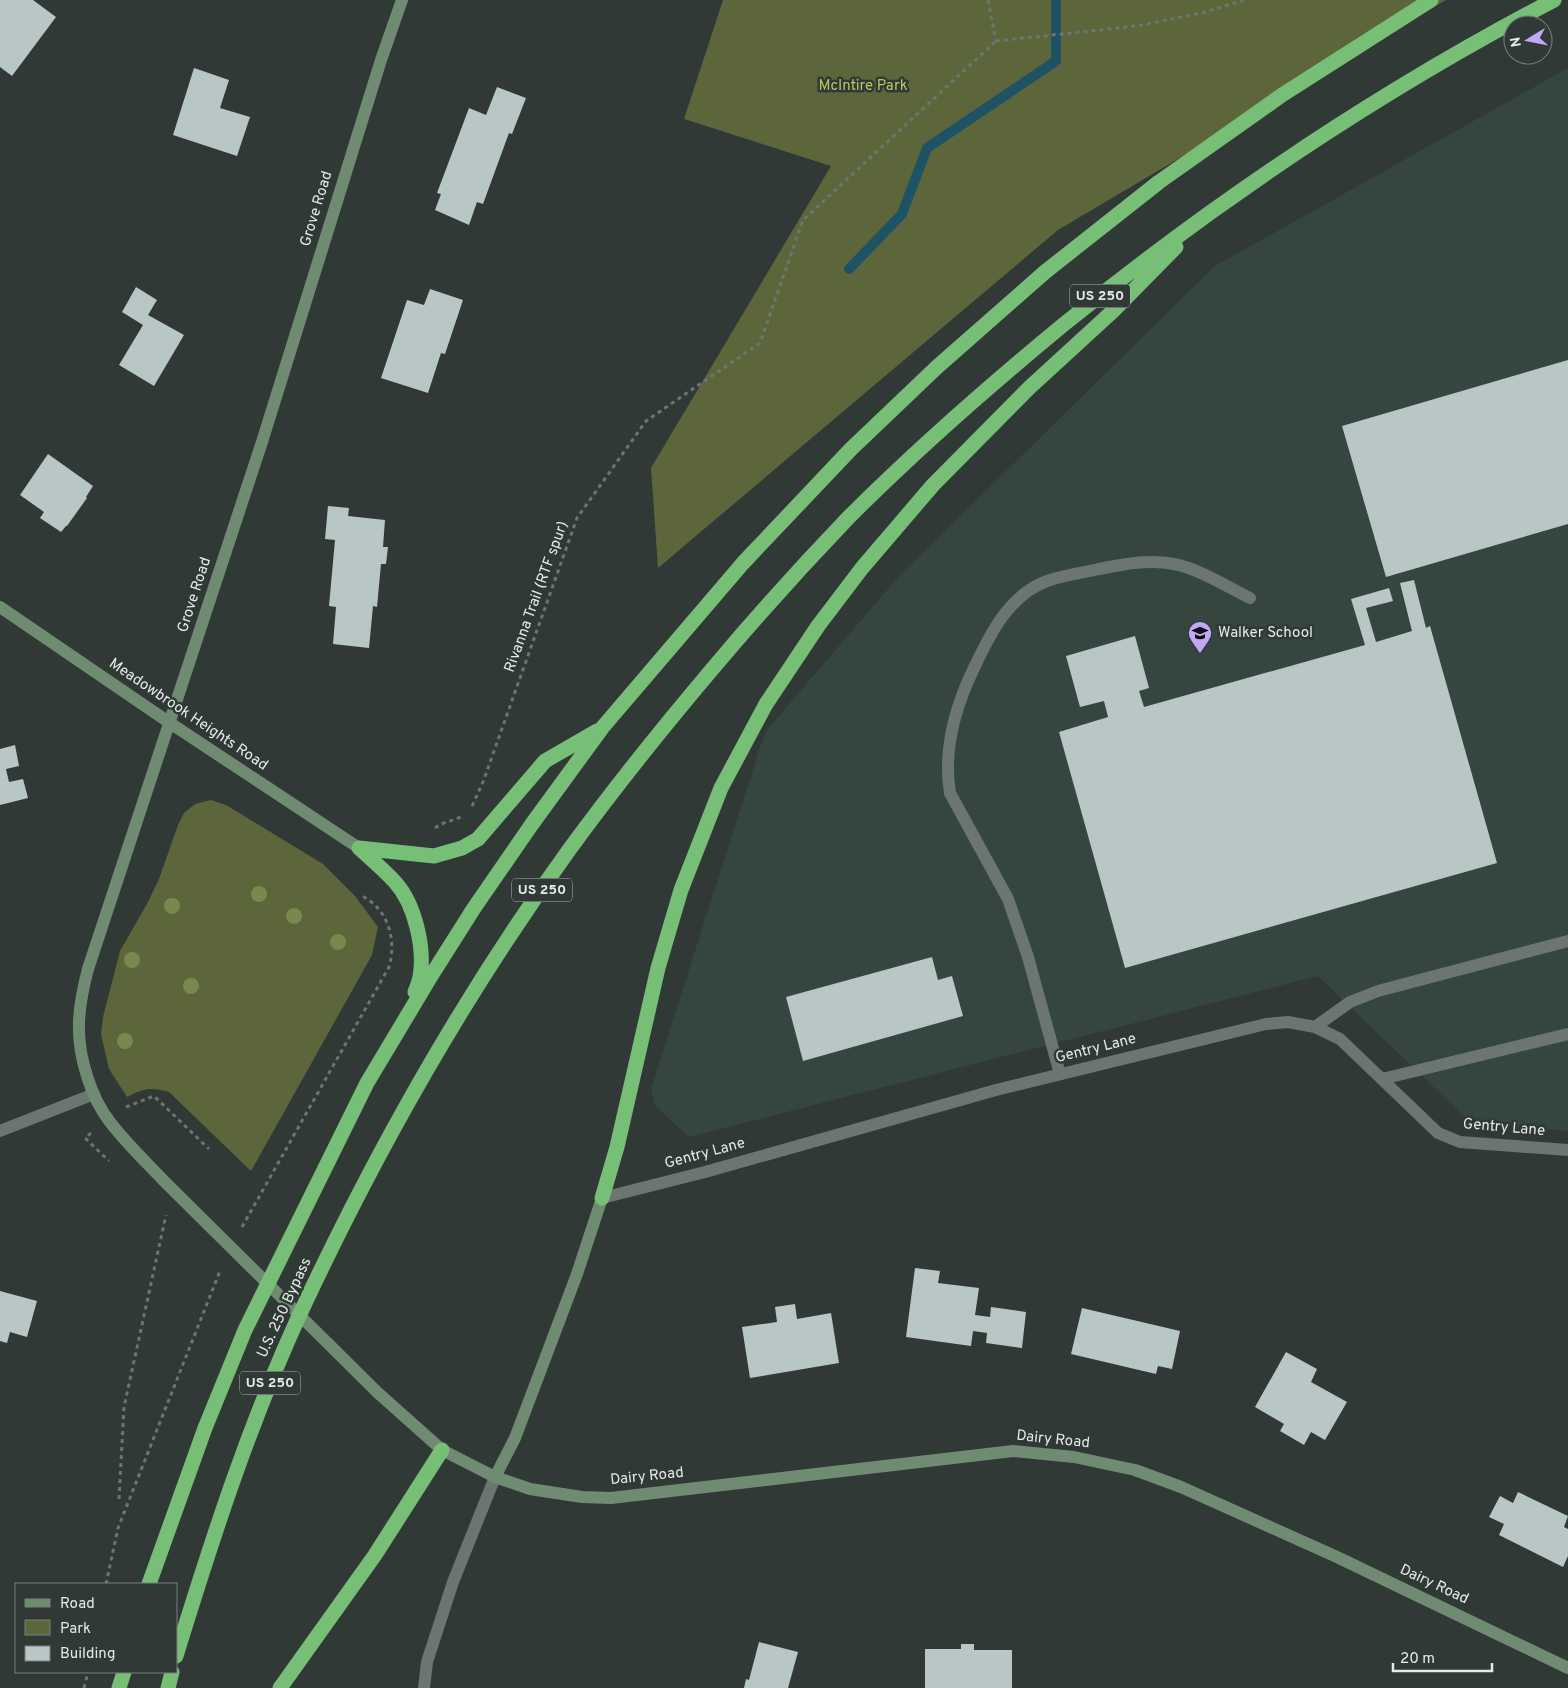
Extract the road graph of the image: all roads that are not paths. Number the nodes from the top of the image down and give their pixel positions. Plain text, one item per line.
1 (402, 0) edge
2 (1432, 0) edge
3 (1554, 0) edge
4 (1207, 215) junction
5 (1250, 598) dead end
6 (0, 607) edge
7 (170, 723) junction
8 (602, 728) junction
9 (359, 848) junction
10 (1568, 941) edge
11 (408, 1013) junction
12 (1315, 1027) junction
13 (1568, 1034) edge
14 (1060, 1074) junction
15 (1382, 1079) junction
16 (94, 1094) junction
17 (0, 1131) edge
18 (1568, 1150) edge
19 (602, 1198) junction
20 (376, 1392) joint
21 (442, 1450) junction
22 (495, 1477) junction
23 (149, 1583) edge
24 (178, 1650) edge
25 (1568, 1668) edge
26 (124, 1673) edge
27 (172, 1673) edge
28 (119, 1688) edge
29 (168, 1688) edge
30 (280, 1688) edge
31 (424, 1688) edge

1 - 7 street, Grove Road
2 - 8 highway, US 250
3 - 4 highway, US 250
4 - 19 highway
4 - 24 highway, U.S. 250 Bypass / US 250
5 - 14 street
6 - 7 street, Meadowbrook Heights Road
7 - 9 street, Meadowbrook Heights Road
7 - 16 street, Grove Road
8 - 9 highway
8 - 11 highway, US 250
9 - 11 highway
10 - 12 street
11 - 23 highway, U.S. 250 Bypass / US 250
12 - 14 street, Gentry Lane
12 - 15 street, Gentry Lane
13 - 15 street
14 - 19 street, Gentry Lane
15 - 18 street, Gentry Lane
16 - 17 street
16 - 20 street, Grove Road
19 - 22 street
20 - 21 street, Dairy Road
21 - 22 street, Dairy Road
21 - 30 highway
22 - 25 street, Dairy Road
22 - 31 street
26 - 28 highway
27 - 29 highway

